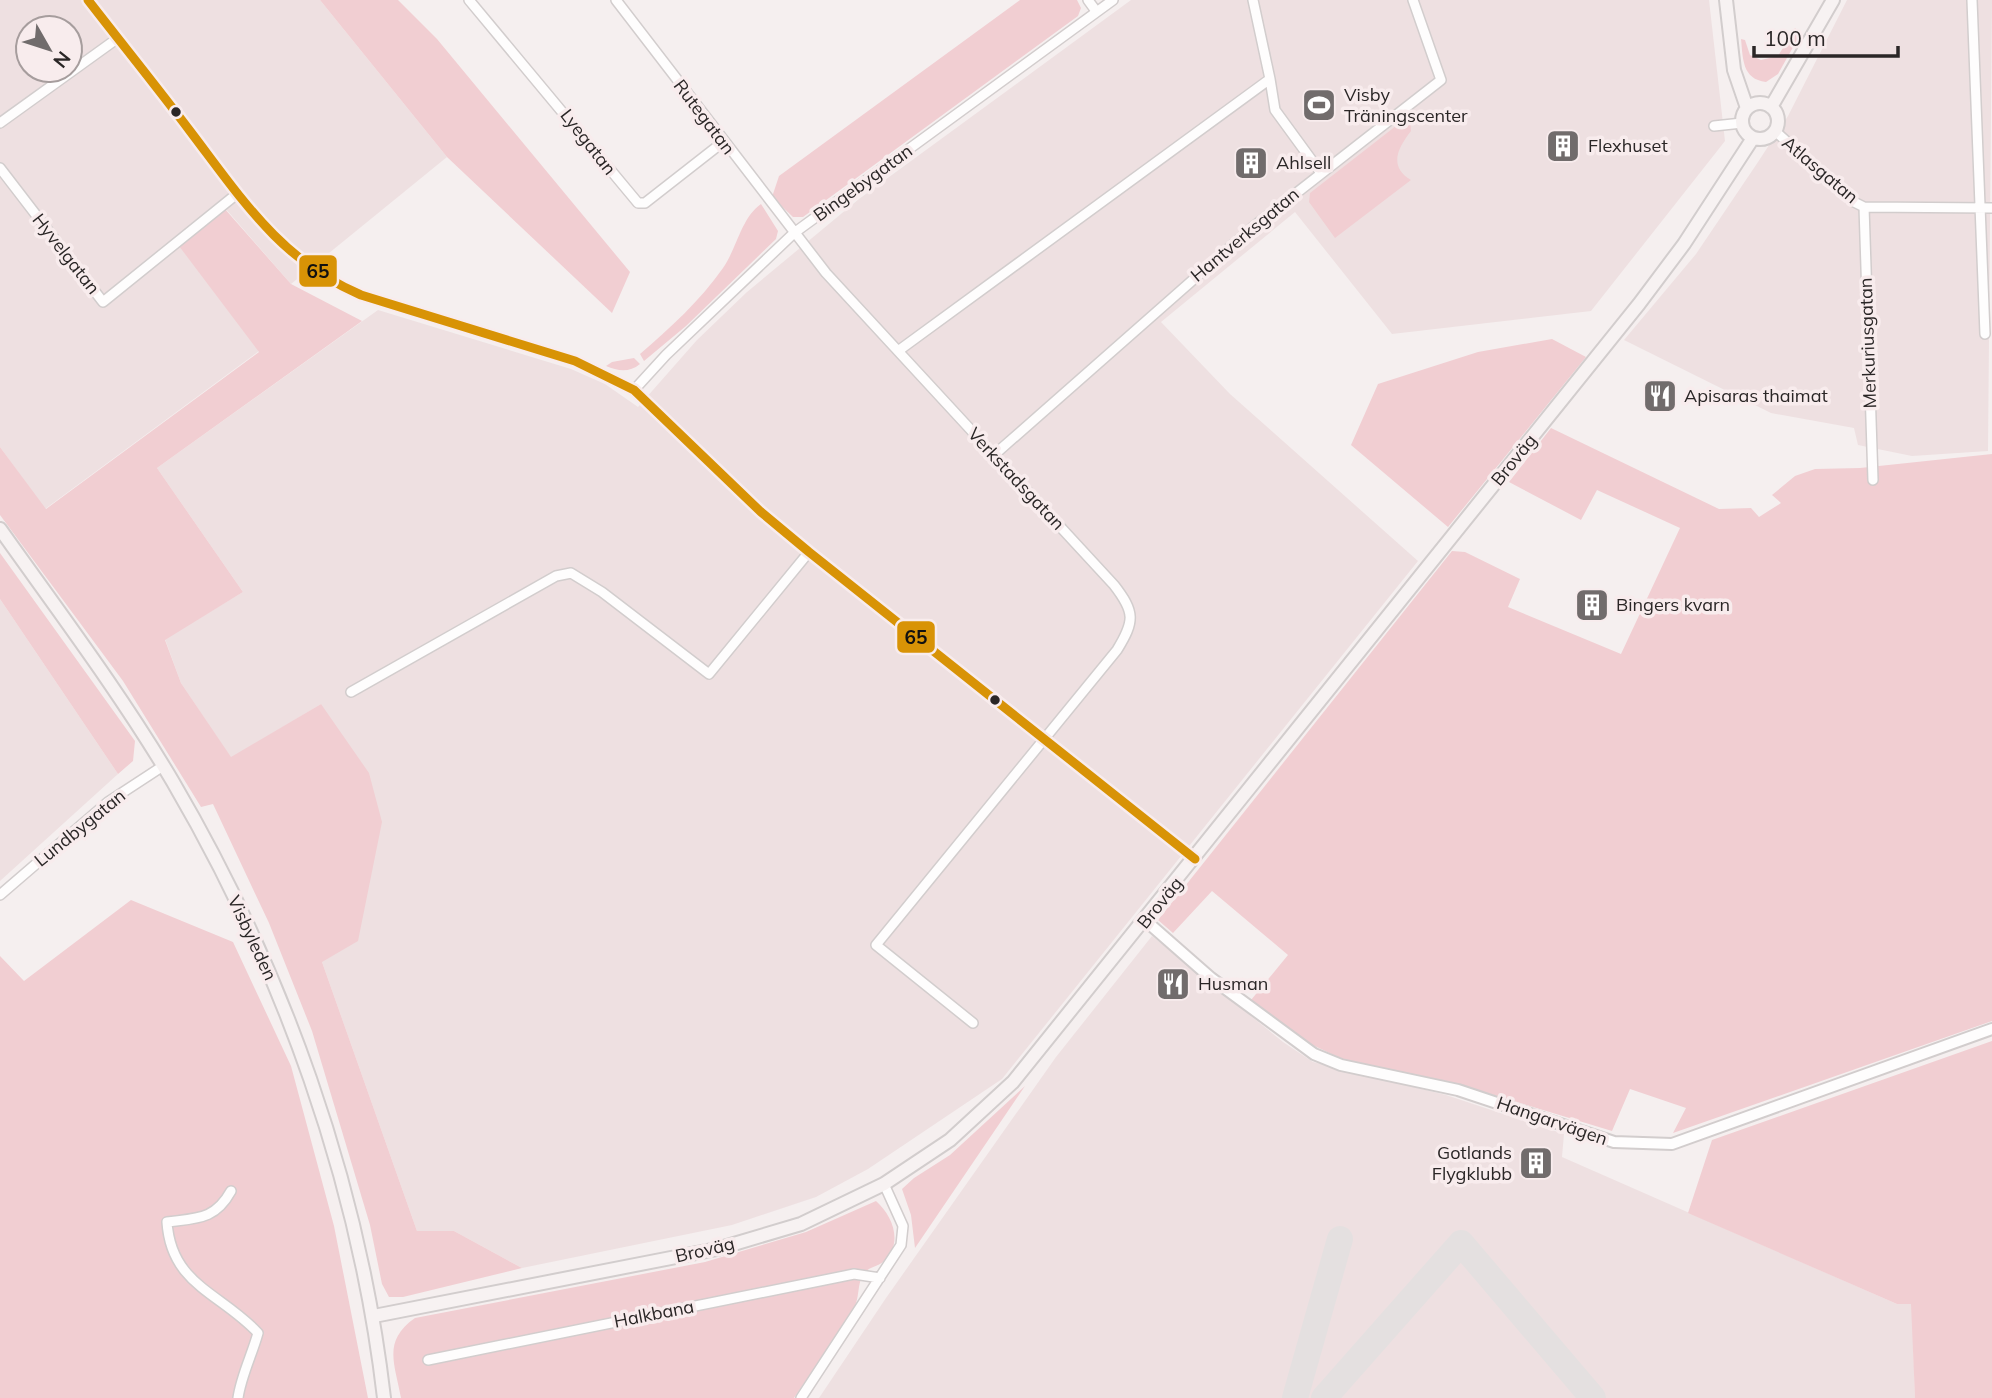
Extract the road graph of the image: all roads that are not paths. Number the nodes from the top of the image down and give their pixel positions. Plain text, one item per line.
1 (88, 0) edge
2 (470, 0) edge
3 (615, 0) edge
4 (1088, 0) edge
5 (1113, 0) edge
6 (1253, 0) edge
7 (1413, 0) edge
8 (1726, 0) edge
9 (1832, 0) edge
10 (1972, 0) edge
11 (1096, 11) junction
12 (118, 38) junction
13 (1270, 79) junction
14 (1771, 107) junction
15 (1747, 108) junction
16 (0, 123) edge
17 (1742, 123) junction
18 (1714, 127) dead end
19 (1775, 131) junction
20 (1753, 138) junction
21 (723, 142) junction
22 (0, 168) edge
23 (1321, 173) junction
24 (238, 193) junction
25 (1980, 205) junction
26 (1864, 207) junction
27 (1992, 208) edge
28 (794, 233) junction
29 (1985, 334) dead end
30 (898, 351) junction
31 (634, 390) junction
32 (994, 455) junction
33 (1873, 480) dead end
34 (0, 529) edge
35 (809, 552) junction
36 (351, 692) dead end
37 (1046, 738) junction
38 (163, 766) junction
39 (1195, 859) junction
40 (0, 895) edge
41 (1146, 921) junction
42 (973, 1023) dead end
43 (1992, 1029) edge
44 (884, 1184) junction
45 (231, 1191) dead end
46 (880, 1278) junction
47 (374, 1316) junction
48 (428, 1360) dead end
49 (238, 1398) edge
50 (384, 1398) edge
51 (801, 1398) edge

1 - 12 street
2 - 21 street, Lyegatan
3 - 21 street, Rutegatan
4 - 11 street
5 - 11 street, Bingebygatan
6 - 13 street
7 - 23 street, Hantverksgatan
8 - 15 main road
9 - 14 main road
10 - 25 street
11 - 28 street, Bingebygatan
12 - 16 street
12 - 24 street
13 - 23 street
13 - 30 street
14 - 15 main road
14 - 19 main road
15 - 17 main road
17 - 18 street
17 - 20 main road
19 - 20 main road
19 - 26 street, Atlasgatan
20 - 39 main road, Broväg
21 - 28 street, Rutegatan
22 - 24 street, Hyvelgatan
23 - 32 street, Hantverksgatan
24 - 31 street
25 - 26 street, Atlasgatan
25 - 27 street, Atlasgatan
25 - 29 street
26 - 33 street, Merkuriusgatan
28 - 30 street, Verkstadsgatan
28 - 31 street, Bingebygatan
30 - 32 street, Verkstadsgatan
31 - 35 street
32 - 37 street, Verkstadsgatan
34 - 38 main road, Visbyleden
35 - 36 street
35 - 37 street
37 - 39 street
37 - 42 street, Verkstadsgatan
38 - 40 street, Lundbygatan
38 - 47 main road, Visbyleden
39 - 41 main road, Broväg
41 - 43 street, Hangarvägen
41 - 44 main road, Broväg
44 - 46 street
44 - 47 main road, Broväg
45 - 49 street
46 - 48 street, Halkbana
46 - 51 street
47 - 50 main road, Visbyleden

